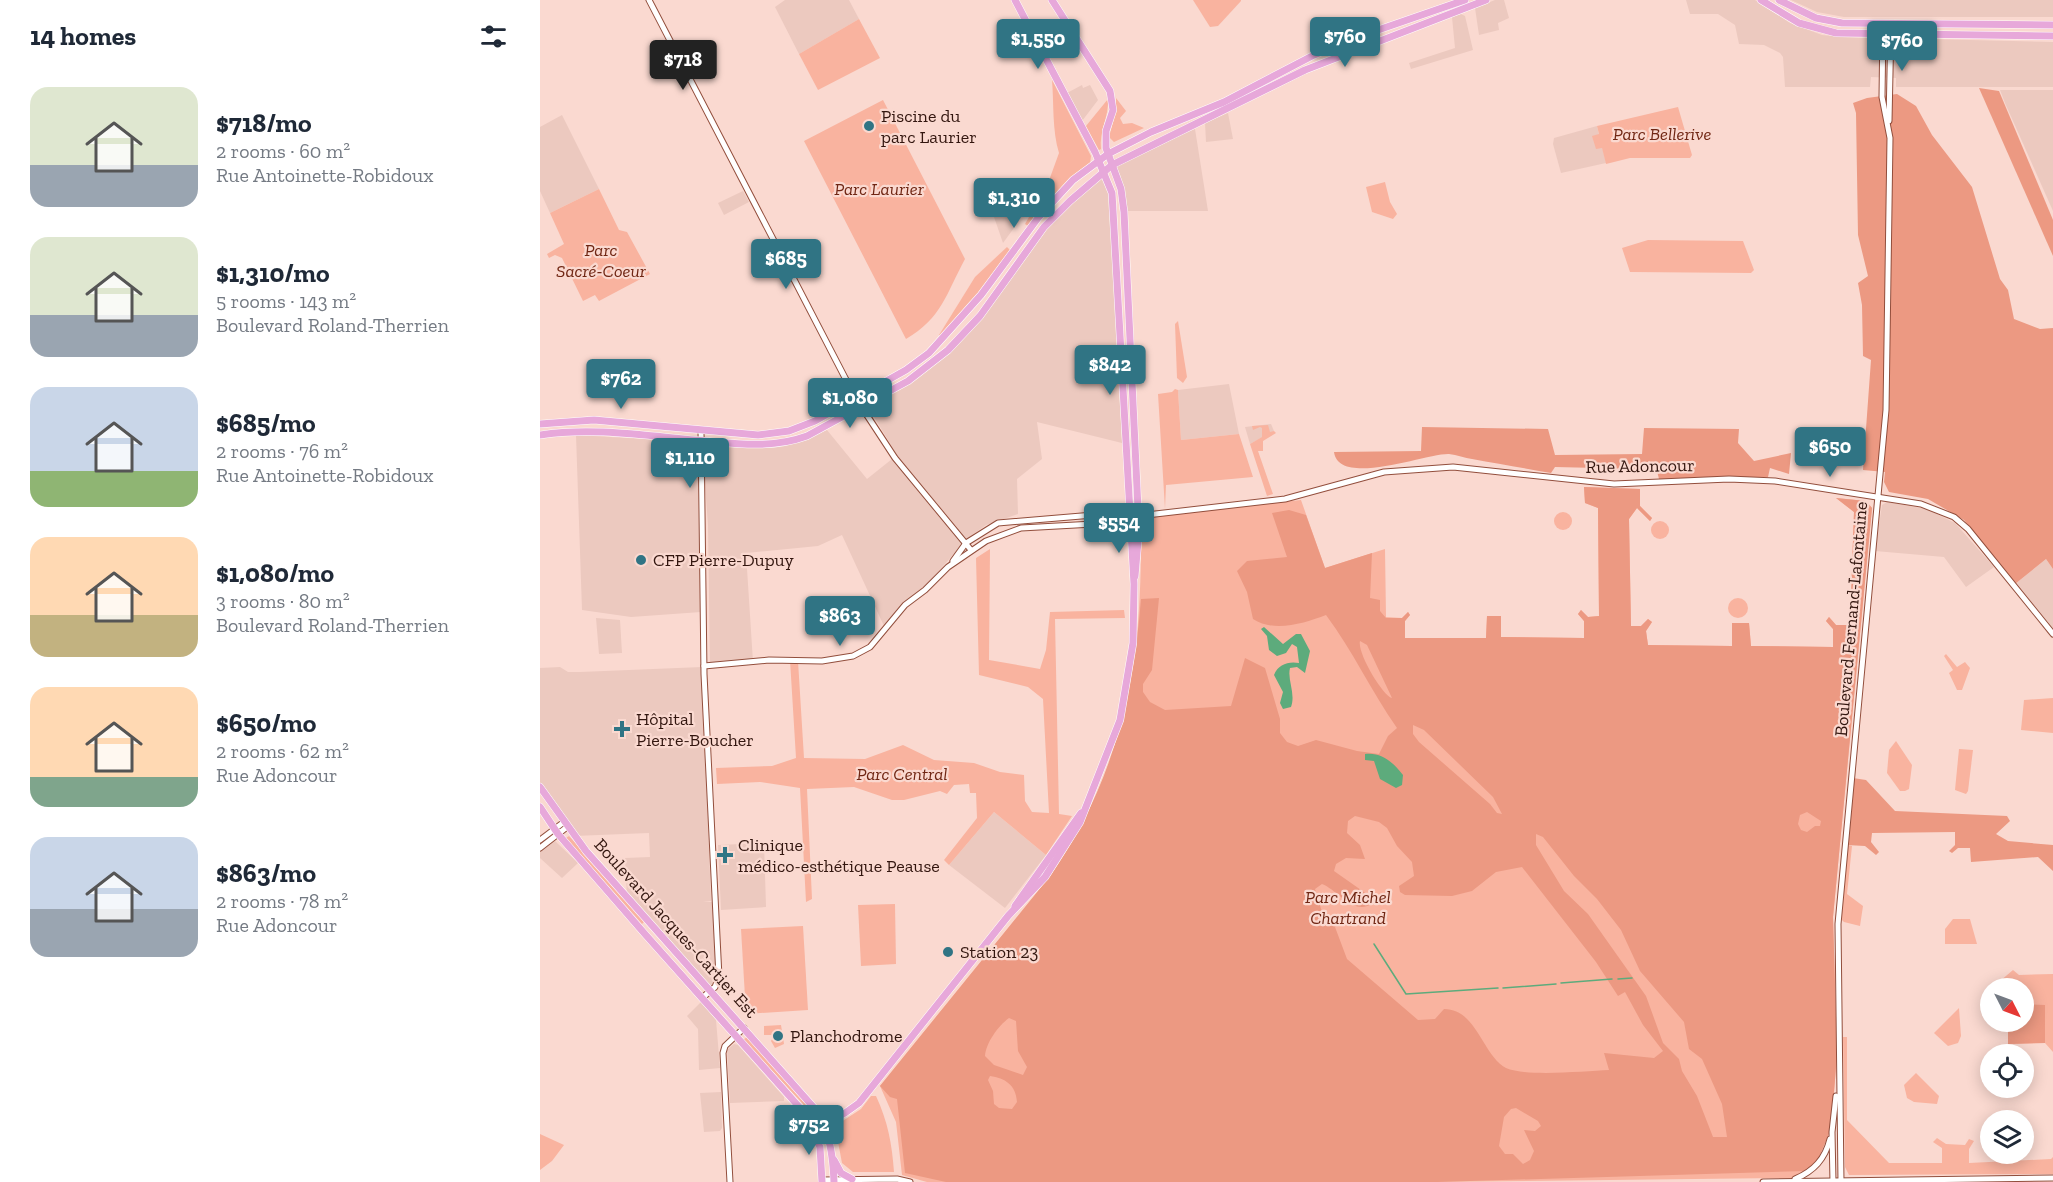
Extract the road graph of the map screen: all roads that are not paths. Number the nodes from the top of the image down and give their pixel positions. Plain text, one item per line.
1 (649, 0) edge
2 (1015, 0) edge
3 (1052, 0) edge
4 (1465, 0) edge
5 (1486, 0) edge
6 (1761, 0) edge
7 (1779, 0) edge
8 (1887, 24) junction
9 (2053, 25) edge
10 (1887, 34) junction
11 (2053, 36) edge
12 (1108, 154) junction
13 (1099, 160) junction
14 (1112, 165) junction
15 (1105, 172) junction
16 (856, 399) junction
17 (862, 409) junction
18 (540, 424) edge
19 (701, 431) junction
20 (540, 435) edge
21 (701, 441) junction
22 (1877, 497) junction
23 (1129, 512) junction
24 (1138, 516) junction
25 (1130, 522) junction
26 (966, 543) junction
27 (971, 550) junction
28 (948, 567) junction
29 (1134, 584) junction
30 (2053, 634) edge
31 (704, 666) junction
32 (540, 787) edge
33 (540, 807) edge
34 (565, 824) junction
35 (556, 831) junction
36 (540, 840) edge
37 (540, 848) edge
38 (711, 990) junction
39 (702, 998) junction
40 (744, 1028) junction
41 (736, 1036) junction
42 (1839, 1080) junction
43 (824, 1124) junction
44 (813, 1130) junction
45 (1832, 1132) junction
46 (832, 1155) junction
47 (2053, 1178) edge
48 (852, 1179) junction
49 (1963, 1180) edge
50 (2041, 1180) edge
51 (822, 1181) edge
52 (833, 1181) edge
53 (1791, 1181) edge
54 (1833, 1181) edge
55 (1841, 1181) edge
56 (730, 1182) edge
57 (910, 1182) edge
58 (1763, 1182) edge

1 - 16 street
2 - 13 main road
3 - 12 main road
4 - 12 main road
5 - 14 main road
6 - 10 main road
7 - 8 main road
8 - 9 main road
8 - 10 street, Boulevard Fernand-Lafontaine
10 - 11 main road
10 - 22 street, Boulevard Fernand-Lafontaine
12 - 13 main road
12 - 14 main road
13 - 15 main road
13 - 16 main road
14 - 15 main road
14 - 24 main road
15 - 17 main road
15 - 23 main road
16 - 17 street
16 - 19 main road
17 - 21 main road
17 - 26 street
18 - 19 main road
19 - 21 street
20 - 21 main road
21 - 31 street
22 - 24 street, Rue Adoncour
22 - 30 street, Rue Adoncour
22 - 42 street, Boulevard Fernand-Lafontaine
23 - 24 street
23 - 25 main road
23 - 26 street
24 - 25 street
24 - 29 main road
25 - 27 street
25 - 29 main road
26 - 27 street
26 - 28 street
27 - 28 street
28 - 31 street
29 - 43 main road
31 - 38 street
32 - 34 main road, Boulevard Jacques-Cartier Est
33 - 35 main road, Boulevard Jacques-Cartier Est
34 - 35 street
34 - 38 main road, Boulevard Jacques-Cartier Est
35 - 36 street
35 - 37 street
35 - 39 main road, Boulevard Jacques-Cartier Est
38 - 39 street
38 - 40 main road, Boulevard Jacques-Cartier Est
39 - 41 main road, Boulevard Jacques-Cartier Est
40 - 41 street
40 - 43 main road, Boulevard Jacques-Cartier Est
41 - 44 main road, Boulevard Jacques-Cartier Est
41 - 56 street
42 - 45 street, Boulevard Fernand-Lafontaine
42 - 55 street, Boulevard Fernand-Lafontaine
43 - 44 main road
43 - 46 main road, Boulevard Jacques-Cartier Est
44 - 51 main road, Boulevard Jacques-Cartier Est
45 - 53 street
45 - 54 street, Boulevard Fernand-Lafontaine
46 - 48 main road
46 - 52 main road, Boulevard Jacques-Cartier Est
47 - 50 street
48 - 52 street
48 - 57 street
49 - 50 street
49 - 55 street
51 - 52 street
53 - 54 street
53 - 58 street
54 - 55 street

